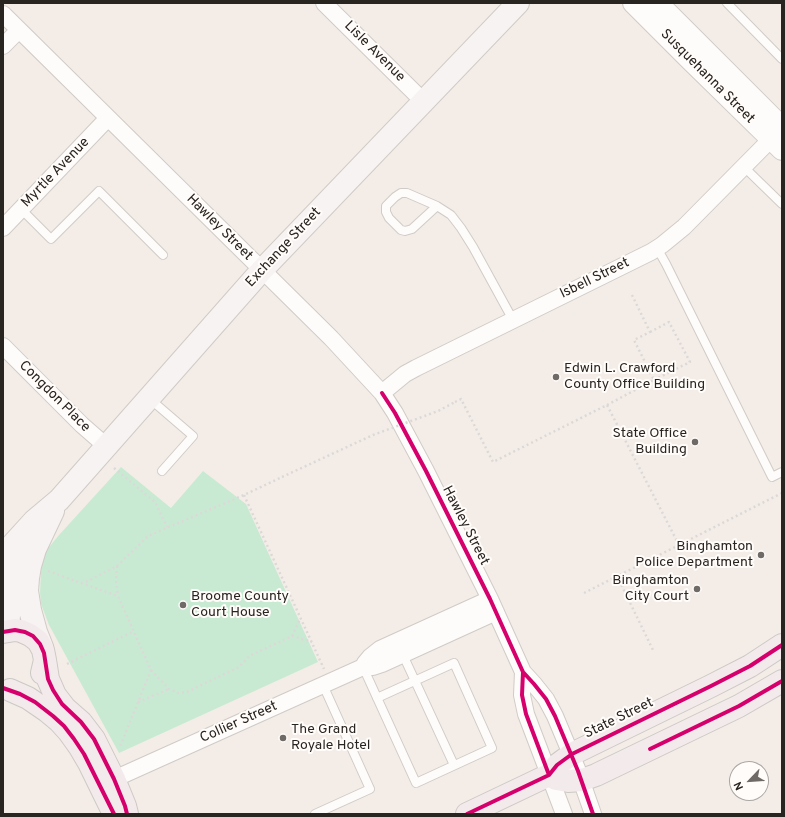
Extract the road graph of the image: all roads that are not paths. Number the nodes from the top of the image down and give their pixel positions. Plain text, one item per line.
1 (324, 3) edge
2 (518, 3) edge
3 (633, 3) edge
4 (658, 3) edge
5 (727, 3) edge
6 (3, 14) edge
7 (19, 30) junction
8 (3, 46) edge
9 (782, 59) edge
10 (424, 101) junction
11 (108, 118) junction
12 (779, 136) edge
13 (744, 167) junction
14 (782, 204) edge
15 (437, 206) junction
16 (22, 209) junction
17 (3, 228) edge
18 (657, 248) junction
19 (163, 254) dead end
20 (262, 270) junction
21 (513, 320) junction
22 (3, 346) edge
23 (382, 393) junction
24 (148, 398) junction
25 (106, 446) junction
26 (162, 471) dead end
27 (782, 472) edge
28 (59, 500) junction
29 (29, 526) junction
30 (3, 555) edge
31 (493, 606) junction
32 (6, 631) edge
33 (782, 645) edge
34 (43, 653) junction
35 (403, 655) junction
36 (363, 667) junction
37 (523, 672) junction
38 (415, 681) junction
39 (782, 681) edge
40 (327, 683) junction
41 (5, 688) edge
42 (378, 698) junction
43 (572, 754) junction
44 (454, 765) junction
45 (549, 775) junction
46 (114, 779) junction
47 (582, 780) junction
48 (114, 814) edge
49 (127, 814) edge
50 (315, 814) edge
51 (467, 814) edge
52 (564, 814) edge
53 (593, 814) edge

1 - 10 street, Lisle Avenue
2 - 10 main road, Exchange Street
3 - 12 street, Susquehanna Street
4 - 12 street, Susquehanna Street
5 - 9 lane
6 - 7 street, Hawley Street
7 - 8 street
7 - 11 street, Hawley Street
10 - 20 main road, Exchange Street
11 - 16 street, Myrtle Avenue
11 - 20 street, Hawley Street
12 - 13 street, Isbell Street
13 - 14 lane
13 - 18 street, Isbell Street
15 - 15 lane
15 - 21 lane
16 - 17 street, Myrtle Avenue
16 - 19 lane
18 - 21 street, Isbell Street
18 - 27 lane
20 - 23 street, Hawley Street
20 - 24 main road, Exchange Street
21 - 23 street, Isbell Street
22 - 25 street, Congdon Place
23 - 31 street, Hawley Street
24 - 25 main road, Exchange Street
24 - 26 lane
25 - 28 main road, Exchange Street
28 - 29 main road, Exchange Street
28 - 34 main road, Exchange Street
29 - 30 main road, Exchange Street
29 - 32 main road, Exchange Street
31 - 35 street, Collier Street
31 - 36 street, Collier Street
31 - 37 street, Hawley Street
32 - 34 main road
33 - 43 main road, State Street
34 - 41 main road
34 - 46 main road
35 - 36 street, Collier Street
35 - 38 lane
36 - 40 street, Collier Street
36 - 42 lane
37 - 43 street, Hawley Street
37 - 45 street, Hawley Street
38 - 42 lane
38 - 44 lane
38 - 44 lane
39 - 47 main road
40 - 46 street, Collier Street
40 - 50 lane
41 - 48 main road
42 - 44 lane
43 - 45 main road, State Street
43 - 47 street, Hawley Street
45 - 47 main road
45 - 51 main road, State Street
45 - 52 street, Hawley Street
46 - 49 main road
47 - 53 street, Hawley Street

